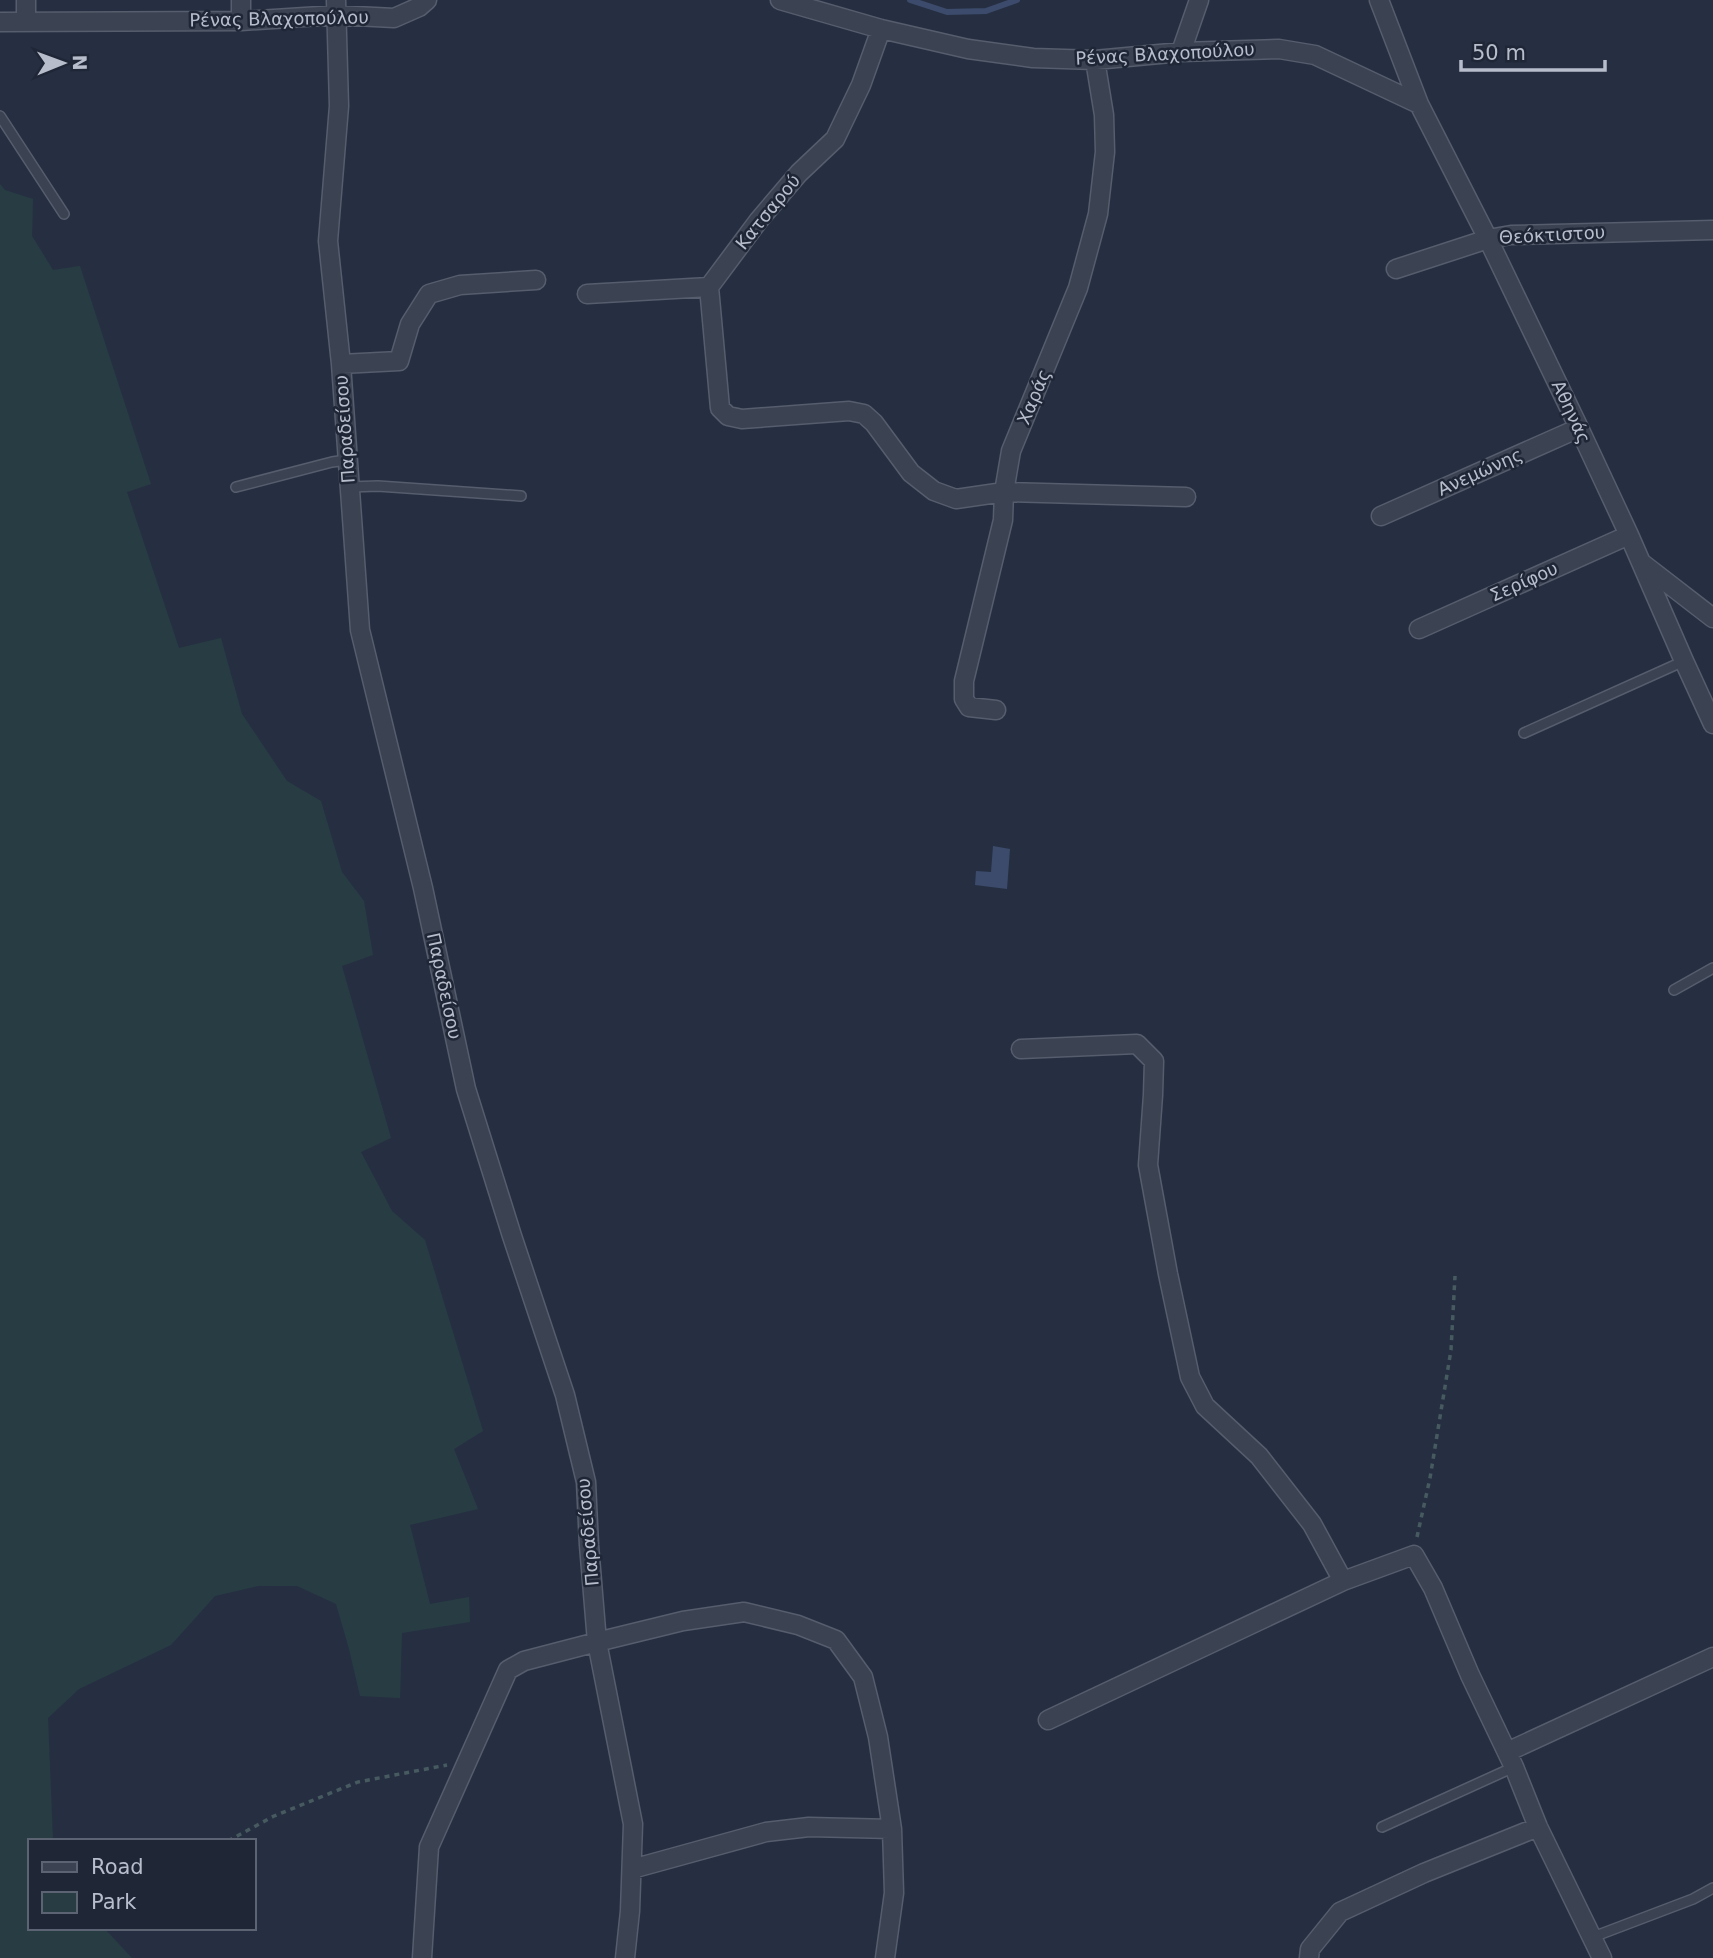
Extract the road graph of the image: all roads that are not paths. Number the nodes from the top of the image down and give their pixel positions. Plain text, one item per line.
1 (26, 0) edge
2 (241, 0) edge
3 (427, 0) edge
4 (780, 0) edge
5 (1199, 0) edge
6 (1379, 0) edge
7 (336, 8) edge
8 (242, 21) junction
9 (0, 22) edge
10 (26, 22) junction
11 (881, 29) junction
12 (1181, 52) junction
13 (1095, 60) junction
14 (1419, 104) junction
15 (0, 116) edge
16 (64, 214) dead end
17 (1713, 230) edge
18 (1488, 239) junction
19 (1396, 270) dead end
20 (536, 280) dead end
21 (709, 287) junction
22 (587, 294) dead end
23 (341, 364) junction
24 (1579, 428) junction
25 (347, 460) junction
26 (236, 487) dead end
27 (349, 487) junction
28 (1004, 492) junction
29 (521, 496) dead end
30 (1186, 497) dead end
31 (1381, 516) dead end
32 (1629, 536) junction
33 (1640, 562) junction
34 (1713, 618) edge
35 (1419, 629) dead end
36 (1684, 661) junction
37 (996, 710) dead end
38 (1713, 724) edge
39 (1524, 733) dead end
40 (1713, 968) edge
41 (1674, 990) dead end
42 (1021, 1049) dead end
43 (1343, 1581) junction
44 (597, 1642) junction
45 (1713, 1657) edge
46 (1048, 1720) dead end
47 (1510, 1760) junction
48 (1382, 1827) dead end
49 (1538, 1827) junction
50 (892, 1829) junction
51 (632, 1869) junction
52 (1713, 1888) edge
53 (1593, 1937) junction
54 (422, 1958) edge
55 (625, 1958) edge
56 (885, 1958) edge
57 (1309, 1958) edge
58 (1602, 1958) edge

1 - 10 street
2 - 8 street
3 - 7 street, Ρένας Βλαχοπούλου
4 - 11 street, Ρένας Βλαχοπούλου
5 - 12 street
6 - 14 street, Αθηνάς
7 - 8 street, Ρένας Βλαχοπούλου
7 - 23 street, Παραδείσου
8 - 10 street, Ρένας Βλαχοπούλου
9 - 10 street, Ρένας Βλαχοπούλου
11 - 13 street, Ρένας Βλαχοπούλου
11 - 21 street, Κατσαρού
12 - 13 street, Ρένας Βλαχοπούλου
12 - 14 street, Ρένας Βλαχοπούλου
13 - 28 street, Χαράς
14 - 18 street, Αθηνάς
15 - 16 lane
17 - 18 street, Θεόκτιστου
18 - 19 street, Θεόκτιστου
18 - 24 street, Αθηνάς
20 - 23 street
21 - 22 street
21 - 28 street
23 - 25 street, Παραδείσου
24 - 31 street, Ανεμώνης
24 - 32 street, Αθηνάς
25 - 26 lane
25 - 27 street, Παραδείσου
27 - 29 lane
27 - 44 street, Παραδείσου
28 - 30 street
28 - 37 street, Χαράς
32 - 33 street, Αθηνάς
32 - 35 street, Σερίφου
33 - 34 street
33 - 36 street, Αθηνάς
36 - 38 street, Αθηνάς
36 - 39 lane
40 - 41 lane
42 - 43 street
43 - 46 street
43 - 47 street
44 - 50 street
44 - 51 street, Παραδείσου
44 - 54 street
45 - 47 street
47 - 48 lane
47 - 49 street
49 - 53 street
49 - 57 street
50 - 51 street
50 - 56 street
51 - 55 street, Παραδείσου
52 - 53 lane
53 - 58 street

